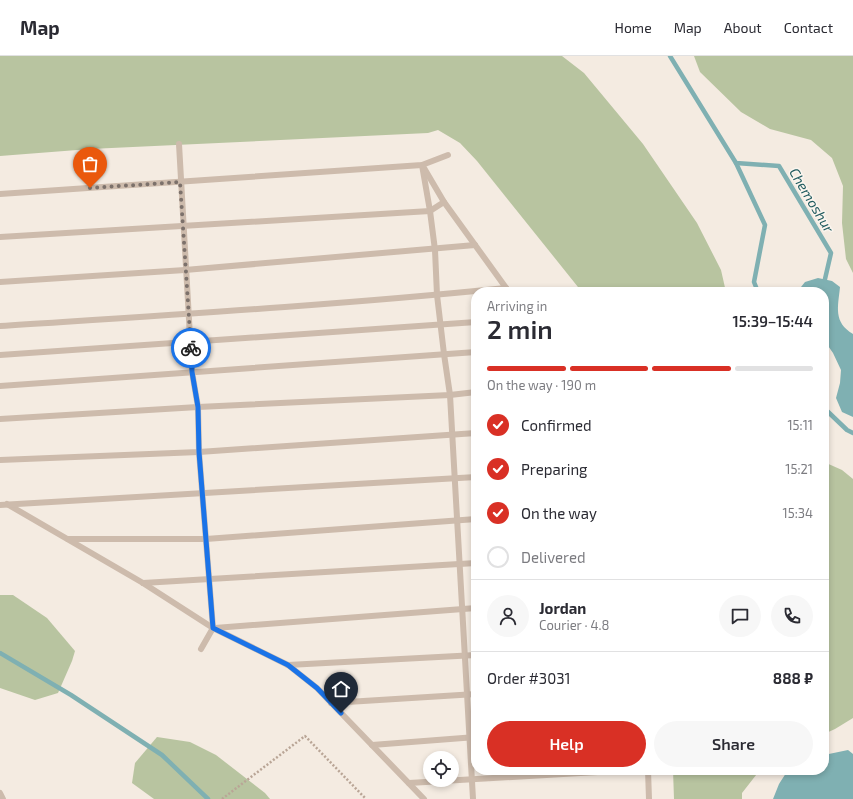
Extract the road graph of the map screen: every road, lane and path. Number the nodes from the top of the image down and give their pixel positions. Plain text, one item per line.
1 (179, 144) dead end
2 (448, 155) dead end
3 (422, 165) junction
4 (180, 182) junction
5 (0, 194) edge
6 (444, 202) junction
7 (430, 211) junction
8 (183, 225) junction
9 (0, 237) edge
10 (475, 246) junction
11 (435, 250) junction
12 (186, 270) junction
13 (0, 282) edge
14 (505, 287) edge
15 (471, 293) edge
16 (437, 295) junction
17 (189, 314) junction
18 (471, 322) edge
19 (440, 325) junction
20 (0, 326) edge
21 (190, 343) junction
22 (471, 352) edge
23 (444, 354) junction
24 (0, 355) edge
25 (192, 372) junction
26 (0, 386) edge
27 (471, 393) edge
28 (450, 395) junction
29 (198, 407) junction
30 (0, 419) edge
31 (471, 433) edge
32 (452, 435) junction
33 (199, 452) junction
34 (0, 460) edge
35 (471, 477) edge
36 (455, 479) junction
37 (202, 493) junction
38 (7, 504) junction
39 (0, 505) edge
40 (471, 519) edge
41 (457, 520) junction
42 (67, 539) junction
43 (206, 539) junction
44 (471, 563) edge
45 (460, 564) junction
46 (209, 579) junction
47 (143, 583) junction
48 (471, 609) edge
49 (463, 610) junction
50 (213, 628) junction
51 (201, 649) dead end
52 (471, 655) edge
53 (465, 656) junction
54 (288, 665) junction
55 (467, 695) junction
56 (471, 695) edge
57 (330, 703) junction
58 (471, 723) edge
59 (471, 737) edge
60 (372, 745) junction
61 (472, 775) edge
62 (559, 775) edge
63 (648, 775) edge
64 (472, 781) junction
65 (409, 783) junction
66 (0, 793) edge
67 (3, 799) edge
68 (222, 799) edge
69 (366, 799) edge
70 (424, 799) edge
71 (473, 799) edge
72 (648, 799) edge

1 - 4 lane
2 - 3 lane
3 - 4 lane
3 - 6 lane
3 - 7 lane
4 - 5 lane
4 - 8 lane
6 - 7 lane
6 - 10 lane
7 - 8 lane
7 - 11 lane
8 - 9 lane
8 - 12 lane
10 - 11 lane
10 - 14 lane
11 - 12 lane
11 - 16 lane
12 - 13 lane
12 - 17 lane
15 - 16 lane
16 - 17 lane
16 - 19 lane
17 - 20 lane
17 - 21 lane
18 - 19 lane
19 - 21 lane
19 - 23 lane
21 - 24 lane
21 - 25 lane
22 - 23 lane
23 - 25 lane
23 - 28 lane
25 - 26 lane
25 - 29 lane
27 - 28 lane
28 - 29 lane
28 - 32 lane
29 - 30 lane
29 - 33 lane
31 - 32 lane
32 - 33 lane
32 - 36 lane
33 - 34 lane
33 - 37 lane
35 - 36 lane
36 - 37 lane
36 - 41 lane
37 - 38 lane
37 - 43 lane
38 - 39 lane
38 - 42 lane
40 - 41 lane
41 - 43 lane
41 - 45 lane
42 - 43 lane
42 - 47 lane
43 - 46 lane
44 - 45 lane
45 - 46 lane
45 - 49 lane
46 - 47 lane
46 - 50 lane
47 - 50 lane
48 - 49 lane
49 - 50 lane
49 - 53 lane
50 - 51 lane
50 - 54 lane
52 - 53 lane
53 - 54 lane
53 - 55 lane
54 - 57 lane
55 - 56 lane
55 - 57 lane
55 - 58 lane
57 - 60 lane
59 - 60 lane
60 - 65 lane
61 - 64 lane
62 - 64 lane
63 - 72 lane
64 - 65 lane
64 - 71 lane
65 - 70 lane
66 - 67 lane
68 - 69 path

